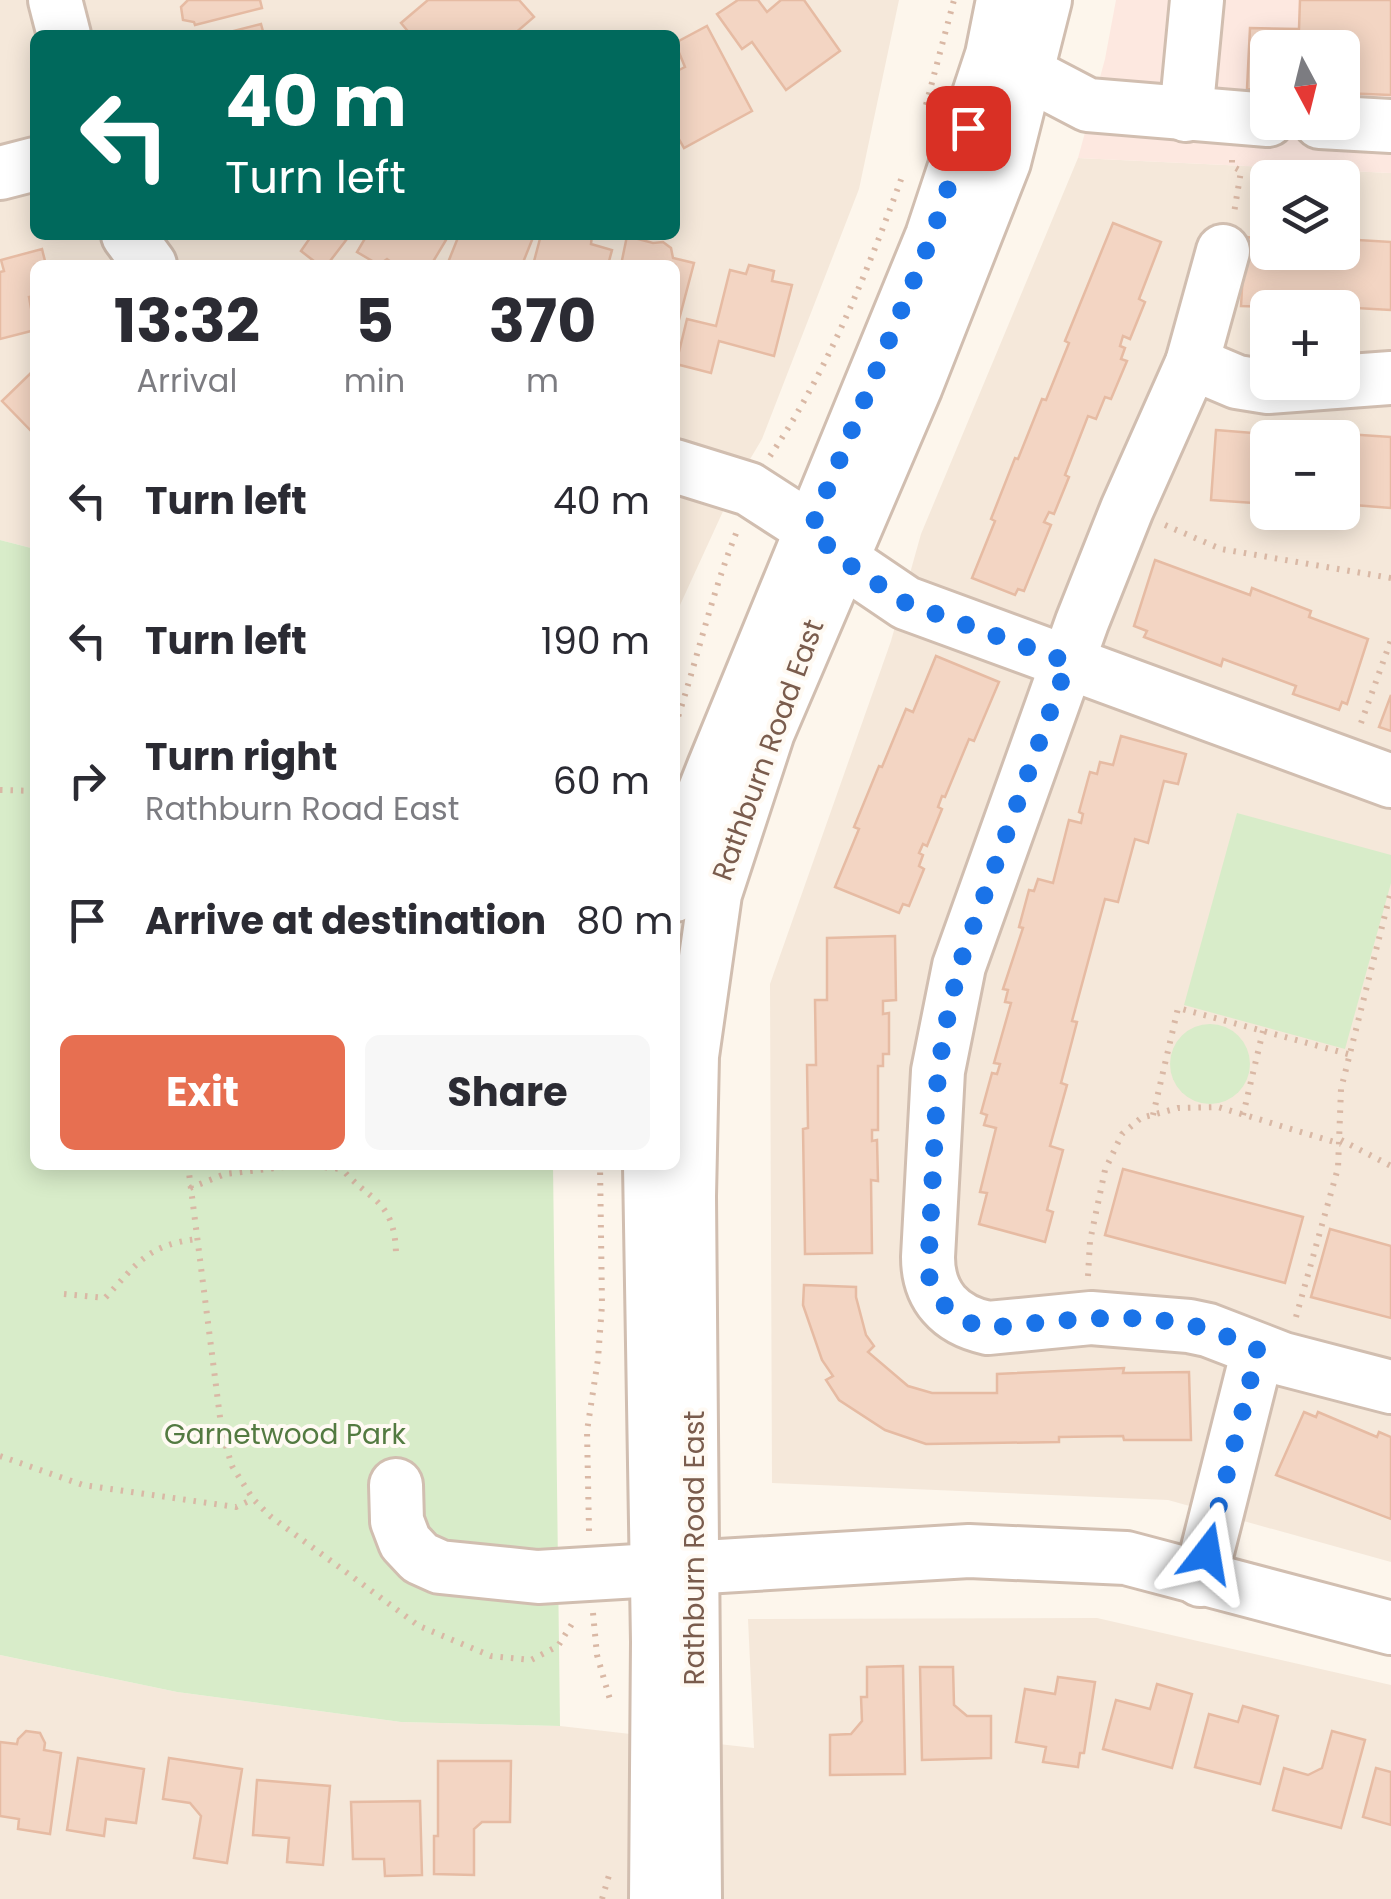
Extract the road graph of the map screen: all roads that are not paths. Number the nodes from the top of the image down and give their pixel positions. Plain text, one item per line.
1 (56, 0) edge
2 (1003, 0) edge
3 (1045, 0) edge
4 (1197, 0) edge
5 (63, 30) edge
6 (1011, 64) junction
7 (1229, 118) edge
8 (1360, 124) edge
9 (1391, 126) edge
10 (30, 165) edge
11 (0, 173) edge
12 (1224, 251) road end
13 (1192, 363) junction
14 (1391, 378) edge
15 (680, 468) edge
16 (826, 544) junction
17 (1068, 662) junction
18 (1368, 773) edge
19 (680, 876) edge
20 (650, 1170) edge
21 (1270, 1354) junction
22 (1391, 1387) edge
23 (396, 1486) dead end
24 (675, 1568) junction
25 (1200, 1580) junction
26 (1391, 1628) edge
27 (656, 1899) edge
28 (695, 1899) edge

1 - 5 street
2 - 6 street, Rathburn Road East
3 - 6 street, Rathburn Road East
4 - 7 street
6 - 7 street
6 - 16 street, Rathburn Road East
8 - 9 street
10 - 11 street
12 - 13 street
13 - 14 street
13 - 17 street
15 - 16 street
16 - 17 street
16 - 19 street, Rathburn Road East
16 - 24 street, Rathburn Road East
17 - 18 street
17 - 21 street
20 - 24 street, Rathburn Road East
21 - 22 street
21 - 25 street
23 - 24 street
24 - 25 street
24 - 27 street, Rathburn Road East
24 - 28 street, Rathburn Road East
25 - 26 street

